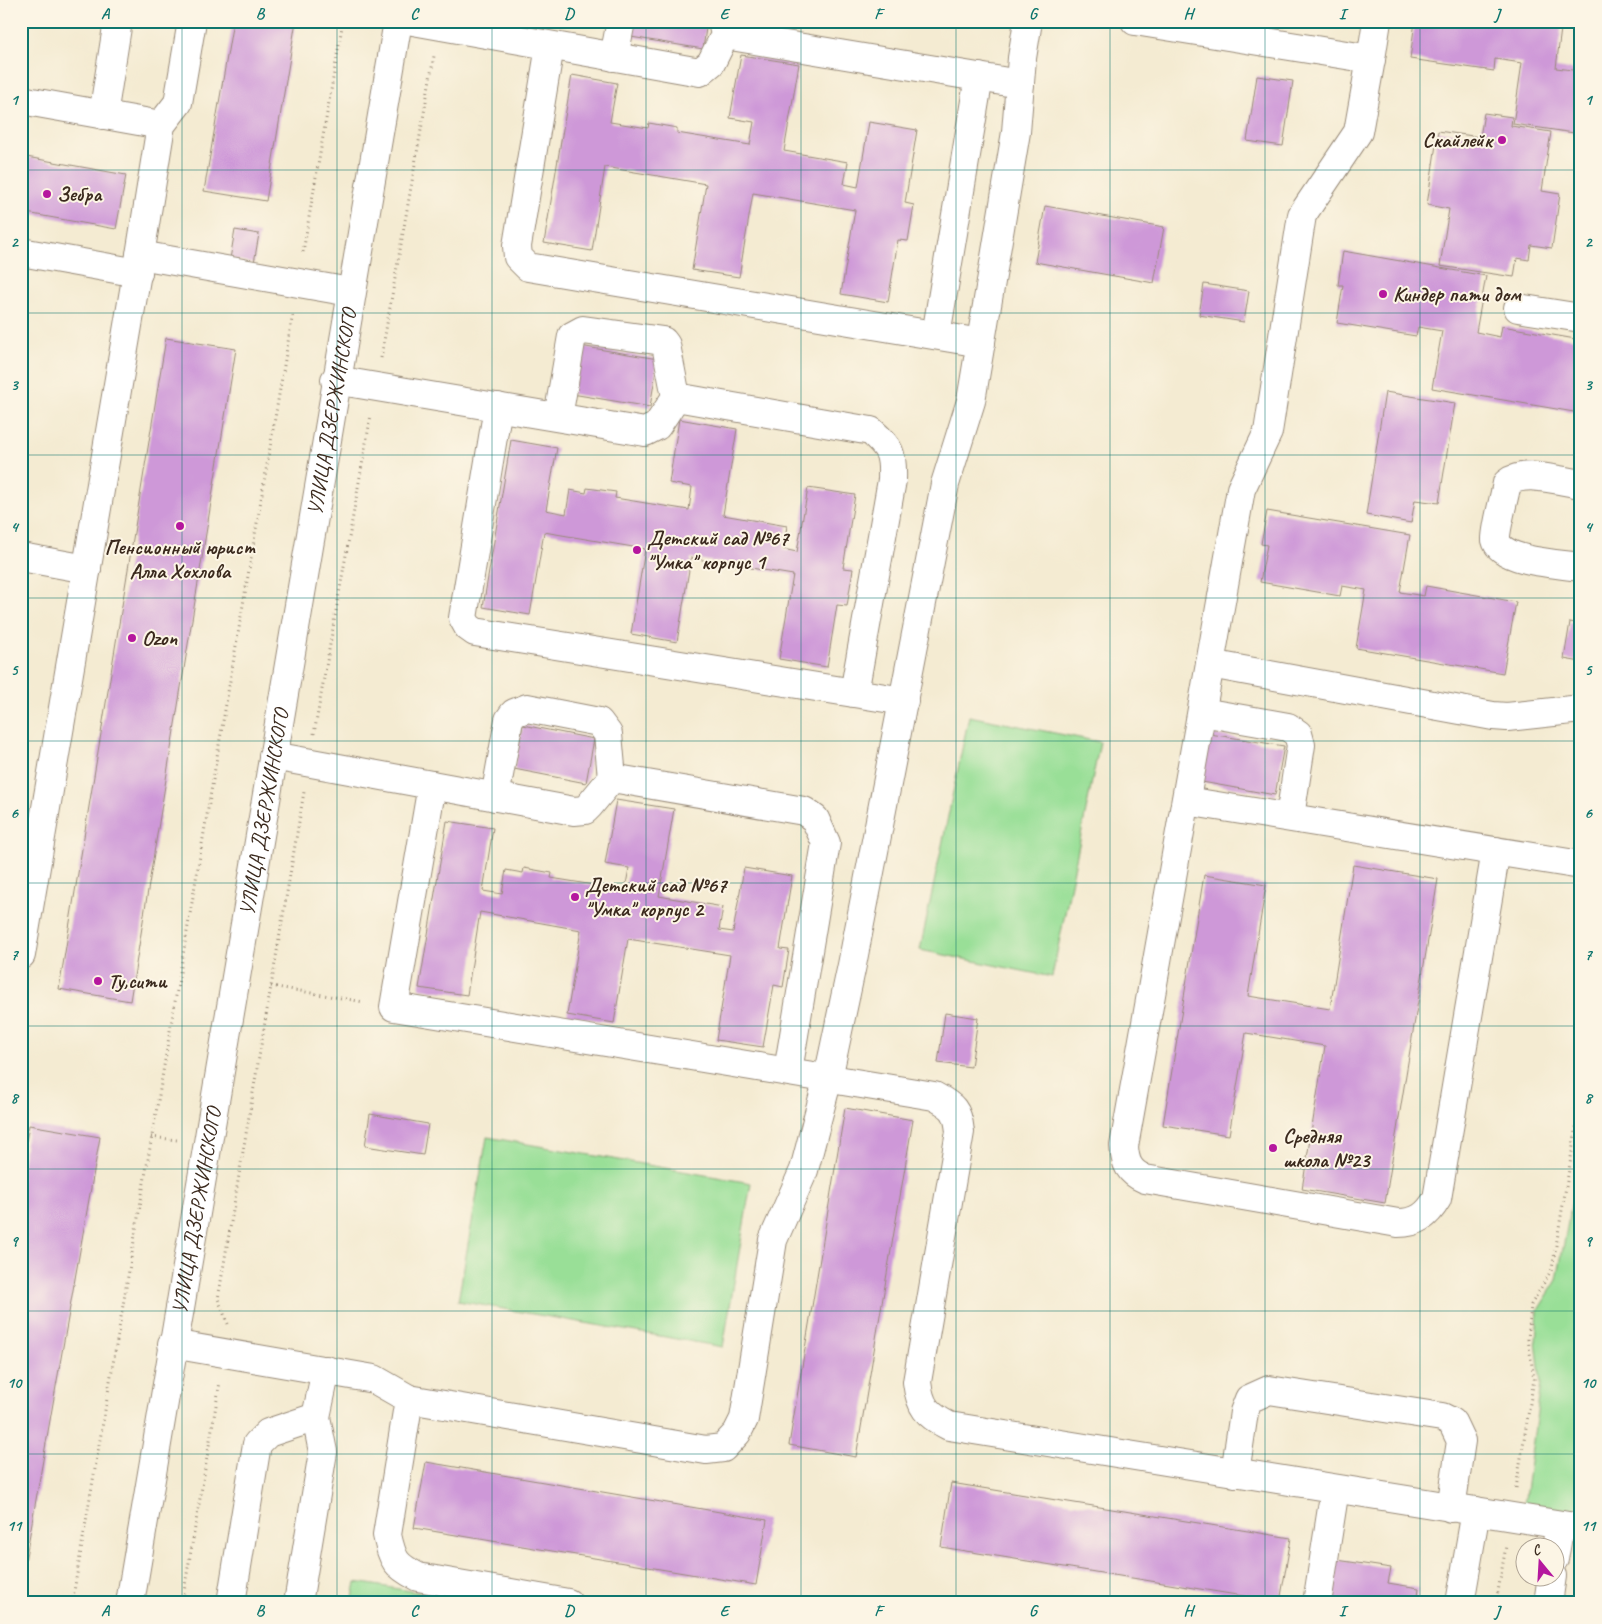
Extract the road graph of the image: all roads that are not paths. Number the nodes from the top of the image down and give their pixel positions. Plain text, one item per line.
1 (118, 21) edge
2 (192, 21) edge
3 (398, 21) edge
4 (413, 21) edge
5 (620, 21) edge
6 (1028, 21) edge
7 (1135, 21) edge
8 (1377, 21) edge
9 (724, 28) edge
10 (550, 46) junction
11 (614, 57) junction
12 (1372, 59) junction
13 (979, 77) junction
14 (1020, 84) junction
15 (21, 100) edge
16 (103, 115) junction
17 (161, 125) junction
18 (21, 252) edge
19 (139, 264) junction
20 (350, 292) junction
21 (1518, 308) dead end
22 (1581, 318) edge
23 (936, 336) junction
24 (980, 343) junction
25 (335, 380) junction
26 (676, 397) junction
27 (498, 407) junction
28 (558, 417) junction
29 (1581, 484) edge
30 (21, 557) edge
31 (1581, 568) edge
32 (87, 569) junction
33 (1210, 664) junction
34 (854, 693) junction
35 (904, 701) junction
36 (1581, 709) edge
37 (1202, 712) junction
38 (273, 756) junction
39 (612, 778) junction
40 (432, 785) junction
41 (495, 797) junction
42 (1186, 800) junction
43 (1290, 817) junction
44 (1496, 851) junction
45 (1581, 865) edge
46 (21, 955) edge
47 (788, 1071) junction
48 (828, 1078) junction
49 (172, 1344) junction
50 (326, 1370) junction
51 (409, 1399) junction
52 (316, 1417) junction
53 (1235, 1472) junction
54 (1335, 1489) junction
55 (1463, 1510) junction
56 (1570, 1527) edge
57 (1564, 1539) edge
58 (1551, 1586) edge
59 (130, 1603) edge
60 (231, 1603) edge
61 (298, 1603) edge
62 (568, 1603) edge
63 (1317, 1603) edge
64 (1460, 1603) edge
65 (1548, 1603) edge

1 - 16 street
2 - 17 street
3 - 20 street, УЛИЦА ДЗЕРЖИНСКОГО
4 - 10 street
5 - 11 street
6 - 14 street
7 - 12 street
8 - 12 street
9 - 11 street
9 - 13 street
10 - 11 street
10 - 23 street
12 - 33 street
13 - 14 street
13 - 23 street
14 - 24 street
15 - 16 street
16 - 17 street
17 - 19 street
18 - 19 street
19 - 20 street
19 - 32 street
20 - 25 street, УЛИЦА ДЗЕРЖИНСКОГО
21 - 22 street
23 - 24 street
24 - 35 street
25 - 27 street
25 - 38 street, УЛИЦА ДЗЕРЖИНСКОГО
26 - 28 street
26 - 28 street
26 - 34 street
27 - 28 street
27 - 34 street
29 - 31 street
30 - 32 street
32 - 46 street
33 - 36 street
33 - 37 street
34 - 35 street
35 - 48 street
37 - 42 street
37 - 43 street
38 - 40 street
38 - 49 street, УЛИЦА ДЗЕРЖИНСКОГО
39 - 41 street
39 - 41 street
39 - 47 street
40 - 41 street
40 - 47 street
42 - 43 street
42 - 44 street
43 - 44 street
44 - 45 street
47 - 48 street
48 - 51 street
48 - 53 street
49 - 50 street
49 - 59 street, УЛИЦА ДЗЕРЖИНСКОГО
50 - 51 street
50 - 52 street
51 - 62 street
52 - 60 street
52 - 61 street
53 - 54 street
53 - 55 street
54 - 55 street
54 - 63 street
55 - 56 street
55 - 64 street
56 - 57 street
58 - 65 street

